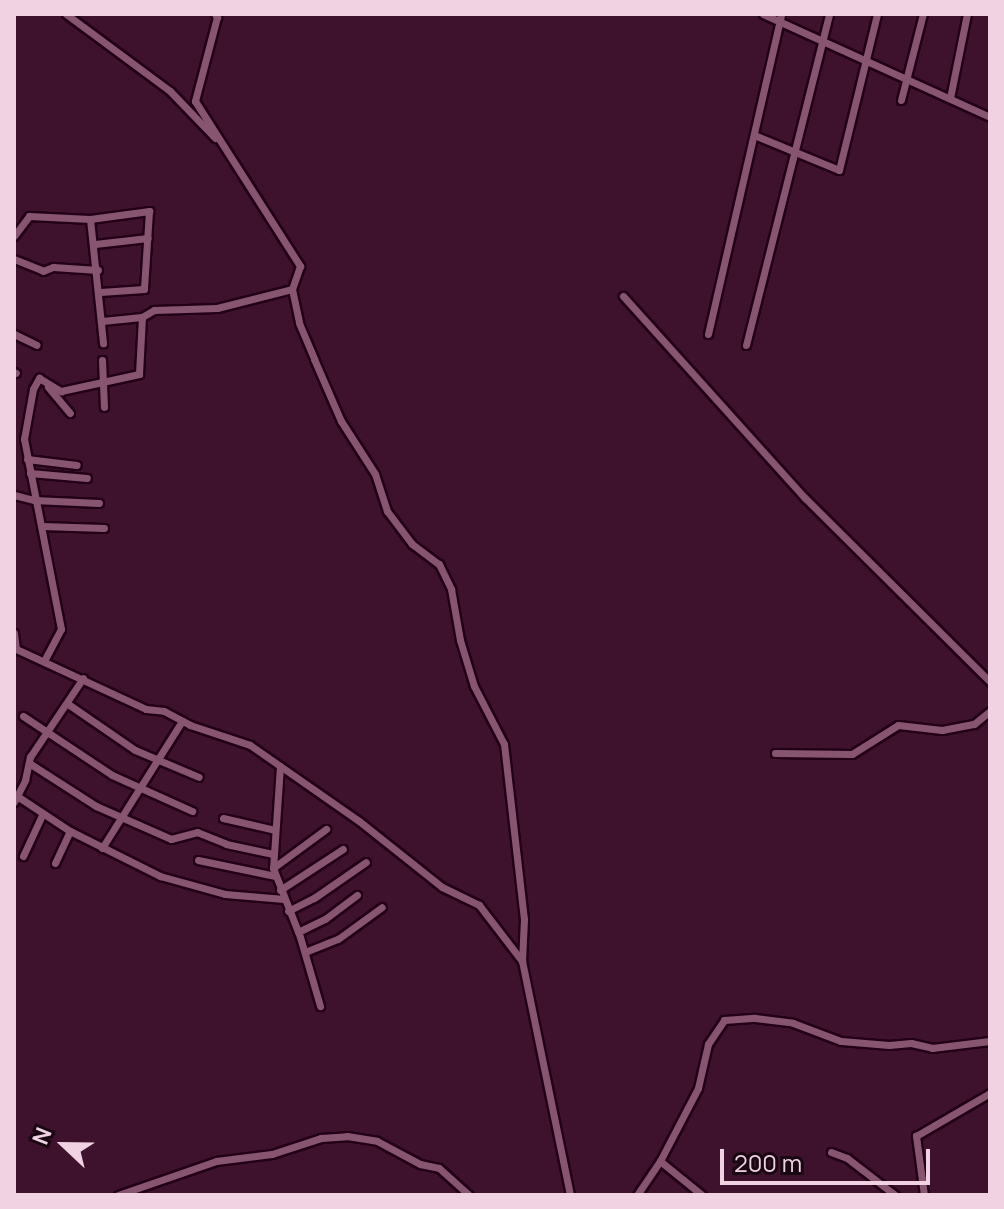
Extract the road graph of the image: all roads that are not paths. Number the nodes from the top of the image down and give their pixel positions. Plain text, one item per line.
1 (66, 14) edge
2 (215, 14) edge
3 (763, 14) edge
4 (829, 14) edge
5 (877, 14) edge
6 (923, 14) edge
7 (967, 14) edge
8 (781, 17) edge
9 (823, 38) junction
10 (866, 58) junction
11 (907, 77) junction
12 (950, 98) junction
13 (901, 100) dead end
14 (990, 117) edge
15 (754, 135) junction
16 (227, 152) junction
17 (794, 153) junction
18 (90, 219) junction
19 (17, 225) edge
20 (14, 236) edge
21 (148, 238) junction
22 (95, 244) junction
23 (14, 259) edge
24 (98, 270) junction
25 (292, 289) junction
26 (100, 292) junction
27 (623, 296) dead end
28 (142, 317) junction
29 (102, 321) junction
30 (14, 334) edge
31 (708, 334) dead end
32 (103, 343) dead end
33 (37, 345) dead end
34 (746, 345) dead end
35 (102, 360) dead end
36 (45, 382) junction
37 (104, 382) junction
38 (104, 407) dead end
39 (70, 413) dead end
40 (27, 459) junction
41 (77, 465) dead end
42 (30, 473) junction
43 (87, 478) dead end
44 (14, 495) edge
45 (34, 500) junction
46 (99, 503) dead end
47 (42, 526) junction
48 (104, 528) dead end
49 (14, 633) edge
50 (15, 649) edge
51 (44, 661) junction
52 (83, 678) junction
53 (990, 682) edge
54 (68, 704) junction
55 (990, 711) edge
56 (23, 716) dead end
57 (182, 721) junction
58 (49, 732) junction
59 (775, 753) dead end
60 (160, 760) junction
61 (29, 763) junction
62 (280, 766) junction
63 (199, 777) dead end
64 (141, 789) junction
65 (15, 797) edge
66 (192, 811) dead end
67 (43, 813) junction
68 (223, 818) dead end
69 (123, 819) junction
70 (326, 829) dead end
71 (275, 830) junction
72 (70, 831) junction
73 (102, 848) junction
74 (343, 849) dead end
75 (273, 854) junction
76 (23, 856) dead end
77 (198, 860) dead end
78 (366, 862) dead end
79 (55, 863) dead end
80 (274, 872) junction
81 (280, 890) junction
82 (357, 895) dead end
83 (284, 899) junction
84 (382, 907) dead end
85 (288, 911) junction
86 (298, 932) junction
87 (305, 952) junction
88 (522, 961) junction
89 (320, 1006) dead end
90 (990, 1041) edge
91 (990, 1093) edge
92 (831, 1152) dead end
93 (660, 1161) junction
94 (118, 1195) edge
95 (469, 1195) edge
96 (570, 1195) edge
97 (637, 1195) edge
98 (702, 1195) edge
99 (895, 1195) edge
100 (924, 1195) edge

1 - 16 street
2 - 16 street
3 - 8 street
4 - 9 street
5 - 10 street
6 - 11 street
7 - 12 street
8 - 9 street
8 - 15 street
9 - 10 street
9 - 17 street
10 - 11 street
10 - 17 street
11 - 12 street
11 - 13 street
12 - 14 street
15 - 17 street
15 - 31 street
16 - 25 street
17 - 34 street
18 - 19 street
18 - 21 street
18 - 22 street
19 - 20 street
21 - 22 street
21 - 26 street
22 - 24 street
23 - 24 street
24 - 26 street
25 - 28 street
25 - 88 street
26 - 29 street
27 - 53 street
28 - 29 street
28 - 37 street
29 - 32 street
30 - 33 street
35 - 37 street
36 - 37 street
36 - 39 street
36 - 40 street
37 - 38 street
40 - 41 street
40 - 42 street
42 - 43 street
42 - 45 street
44 - 45 street
45 - 46 street
45 - 47 street
47 - 48 street
47 - 51 street
49 - 50 street
50 - 51 street
51 - 52 street
52 - 54 street
52 - 57 street
54 - 58 street
54 - 60 street
55 - 59 street
56 - 58 street
57 - 60 street
57 - 62 street
58 - 61 street
58 - 64 street
60 - 63 street
60 - 64 street
61 - 65 street
61 - 69 street
62 - 71 street
62 - 88 street
64 - 66 street
64 - 69 street
65 - 67 street
67 - 72 street
67 - 76 street
68 - 71 street
69 - 73 street
69 - 75 street
70 - 80 street
71 - 75 street
72 - 73 street
72 - 79 street
73 - 83 street
74 - 81 street
75 - 80 street
77 - 80 street
78 - 85 street
80 - 81 street
81 - 83 street
82 - 86 street
83 - 85 street
84 - 87 street
85 - 86 street
86 - 87 street
87 - 89 street
88 - 96 street
90 - 93 street
91 - 100 street
92 - 99 street
93 - 97 street
93 - 98 street
94 - 95 street

